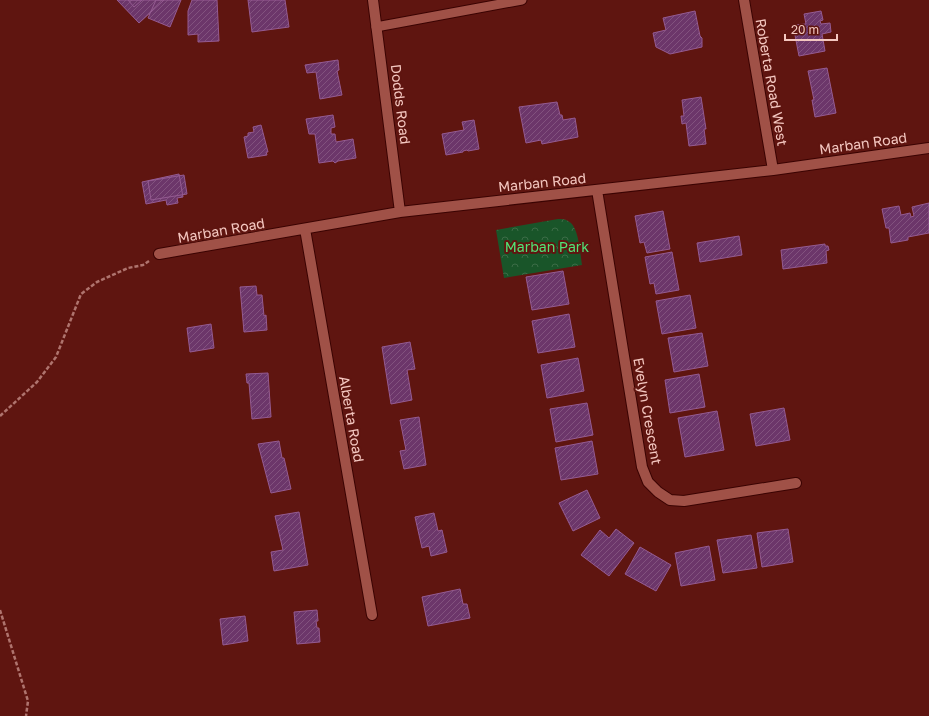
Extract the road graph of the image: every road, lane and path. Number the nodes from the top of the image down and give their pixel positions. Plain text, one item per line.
1 (373, 0) edge
2 (522, 0) edge
3 (744, 0) edge
4 (376, 26) junction
5 (929, 148) edge
6 (773, 170) junction
7 (597, 190) junction
8 (400, 212) junction
9 (305, 229) junction
10 (159, 254) joint
11 (0, 416) edge
12 (796, 483) dead end
13 (0, 610) edge
14 (372, 615) dead end
15 (26, 716) edge

1 - 4 street, Dodds Road
2 - 4 lane
3 - 6 street, Roberta Road West
4 - 8 street, Dodds Road
5 - 6 street, Marban Road
6 - 7 street, Marban Road
7 - 8 street, Marban Road
7 - 12 street, Evelyn Crescent
8 - 9 street, Marban Road
9 - 10 street, Marban Road
9 - 14 street, Alberta Road
10 - 11 path
13 - 15 path

